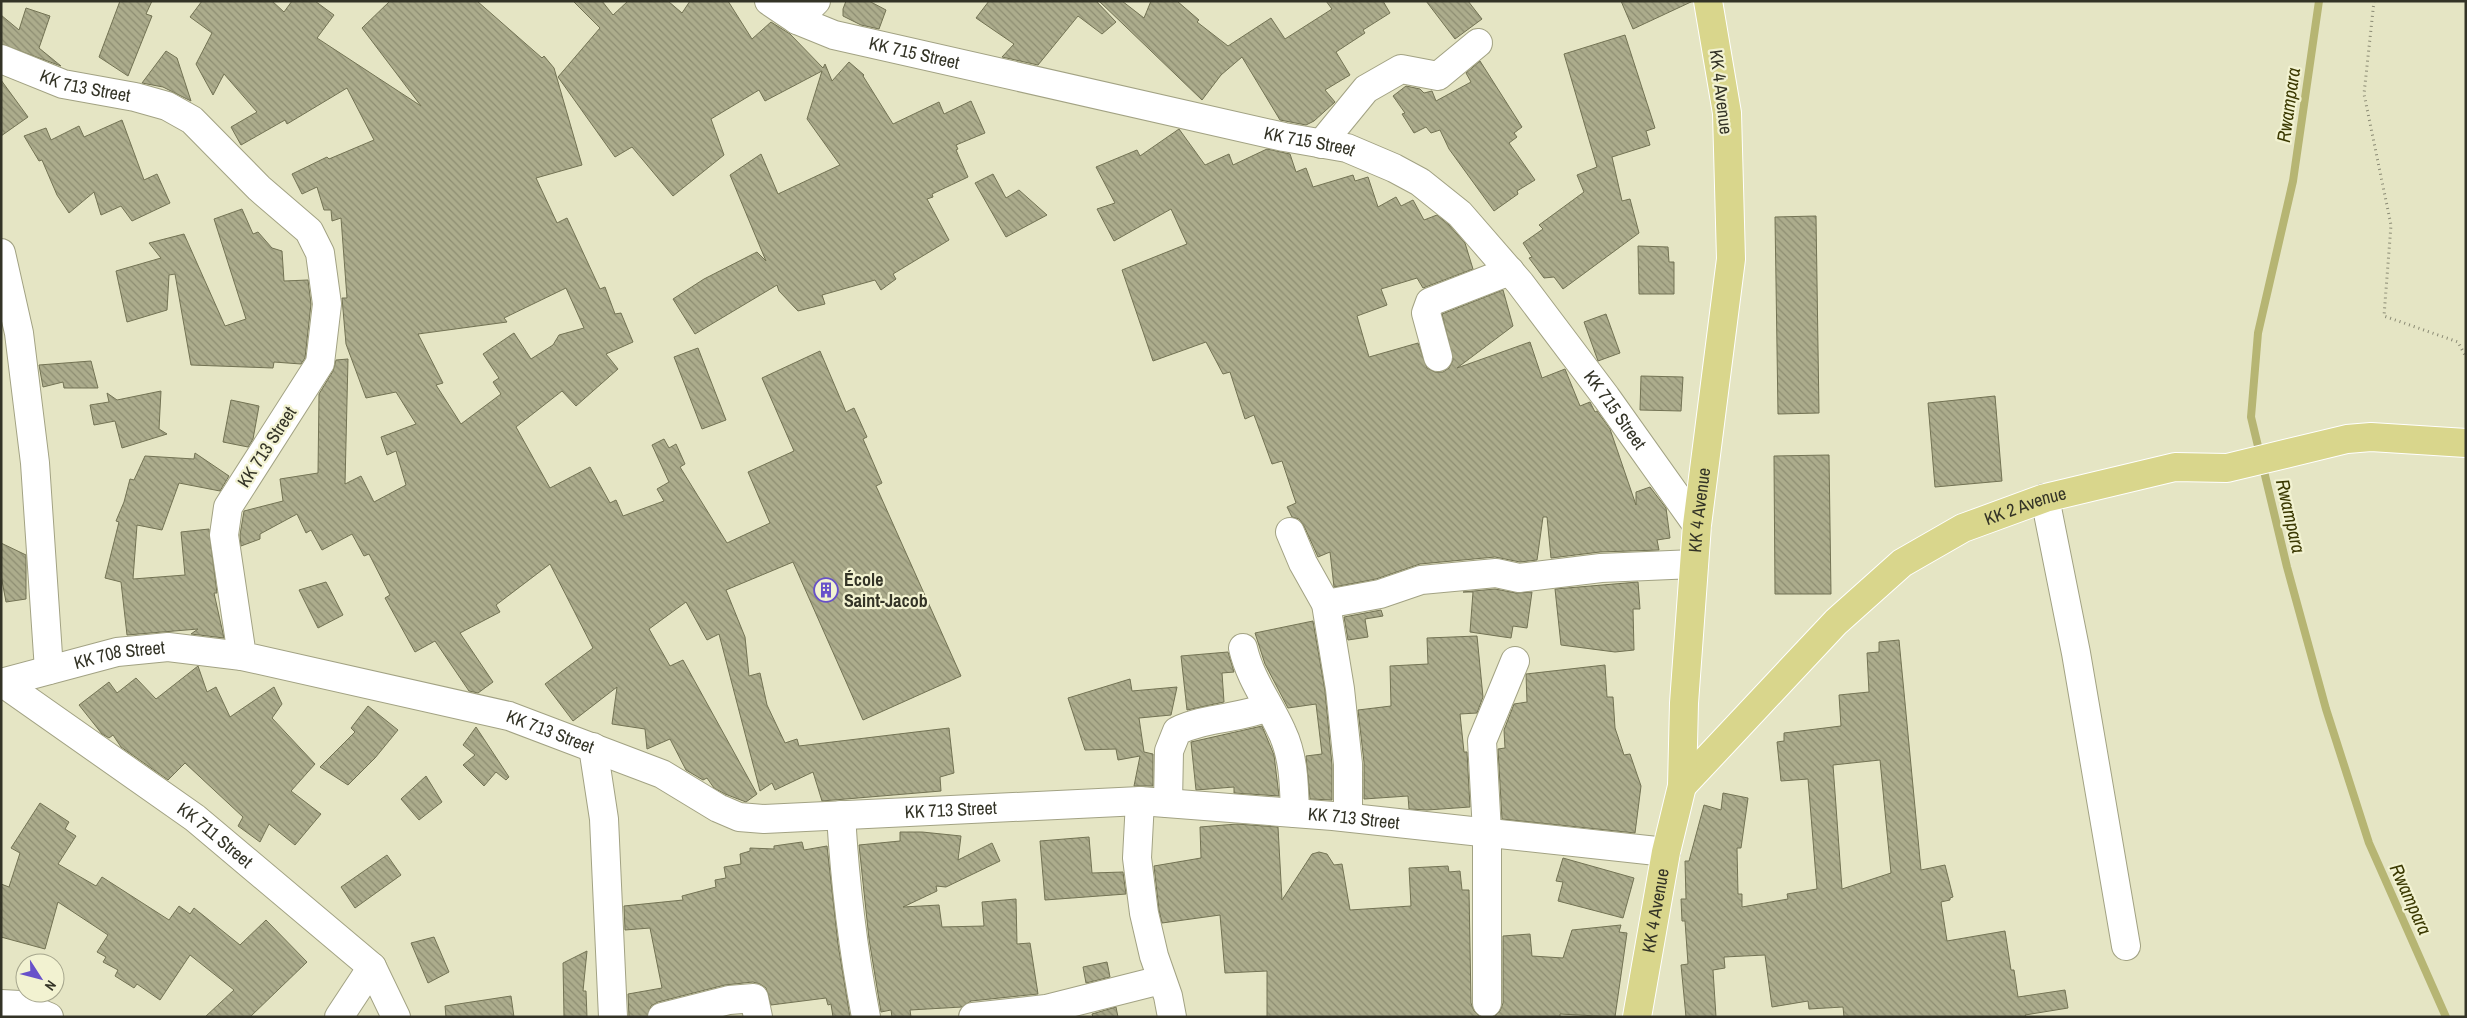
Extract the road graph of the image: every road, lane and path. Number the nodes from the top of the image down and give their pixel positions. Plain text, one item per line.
1 (768, 1) edge
2 (816, 1) edge
3 (1708, 1) edge
4 (2374, 1) edge
5 (797, 20) junction
6 (1478, 43) dead end
7 (1, 58) edge
8 (1321, 144) junction
9 (1, 253) edge
10 (1510, 271) junction
11 (1438, 357) dead end
12 (2466, 357) edge
13 (2466, 443) edge
14 (2045, 498) junction
15 (1697, 525) junction
16 (1290, 532) dead end
17 (1694, 564) junction
18 (1326, 604) junction
19 (1243, 648) dead end
20 (242, 656) junction
21 (1515, 661) dead end
22 (49, 670) junction
23 (2, 683) edge
24 (1268, 707) junction
25 (592, 747) junction
26 (1682, 786) junction
27 (1140, 801) junction
28 (1168, 803) junction
29 (1294, 813) junction
30 (841, 815) junction
31 (1348, 817) junction
32 (1487, 832) junction
33 (1666, 852) junction
34 (2126, 946) dead end
35 (372, 967) junction
36 (1161, 980) junction
37 (1488, 1003) dead end
38 (1, 1004) edge
39 (49, 1017) edge
40 (339, 1017) edge
41 (396, 1017) edge
42 (613, 1017) edge
43 (662, 1017) edge
44 (758, 1017) edge
45 (866, 1017) edge
46 (973, 1017) edge
47 (1172, 1017) edge
48 (1637, 1017) edge

1 - 5 street, KK 715 Street
2 - 5 street
3 - 15 main road, KK 4 Avenue
4 - 12 path
5 - 8 street, KK 715 Street
6 - 8 street
7 - 20 street, KK 713 Street
8 - 10 street, KK 715 Street
9 - 22 street
10 - 11 street
10 - 15 street, KK 715 Street
13 - 14 main road, KK 2 Avenue
14 - 26 main road, KK 2 Avenue
14 - 34 street
15 - 17 main road, KK 4 Avenue
16 - 18 street
17 - 18 street
17 - 26 main road, KK 4 Avenue
18 - 31 street
19 - 24 street
20 - 22 street, KK 708 Street
20 - 25 street, KK 713 Street
21 - 32 street
22 - 23 street, KK 708 Street
23 - 35 street, KK 711 Street
24 - 28 street
24 - 29 street
25 - 30 street, KK 713 Street
25 - 42 street
26 - 33 main road, KK 4 Avenue
27 - 28 street, KK 713 Street
27 - 30 street, KK 713 Street
27 - 36 street
28 - 29 street, KK 713 Street
29 - 31 street, KK 713 Street
30 - 45 street
31 - 32 street, KK 713 Street
32 - 33 street, KK 713 Street
32 - 37 street
33 - 48 main road, KK 4 Avenue
35 - 40 street
35 - 41 street, KK 711 Street
36 - 46 street
36 - 47 street
38 - 39 street
43 - 44 street

